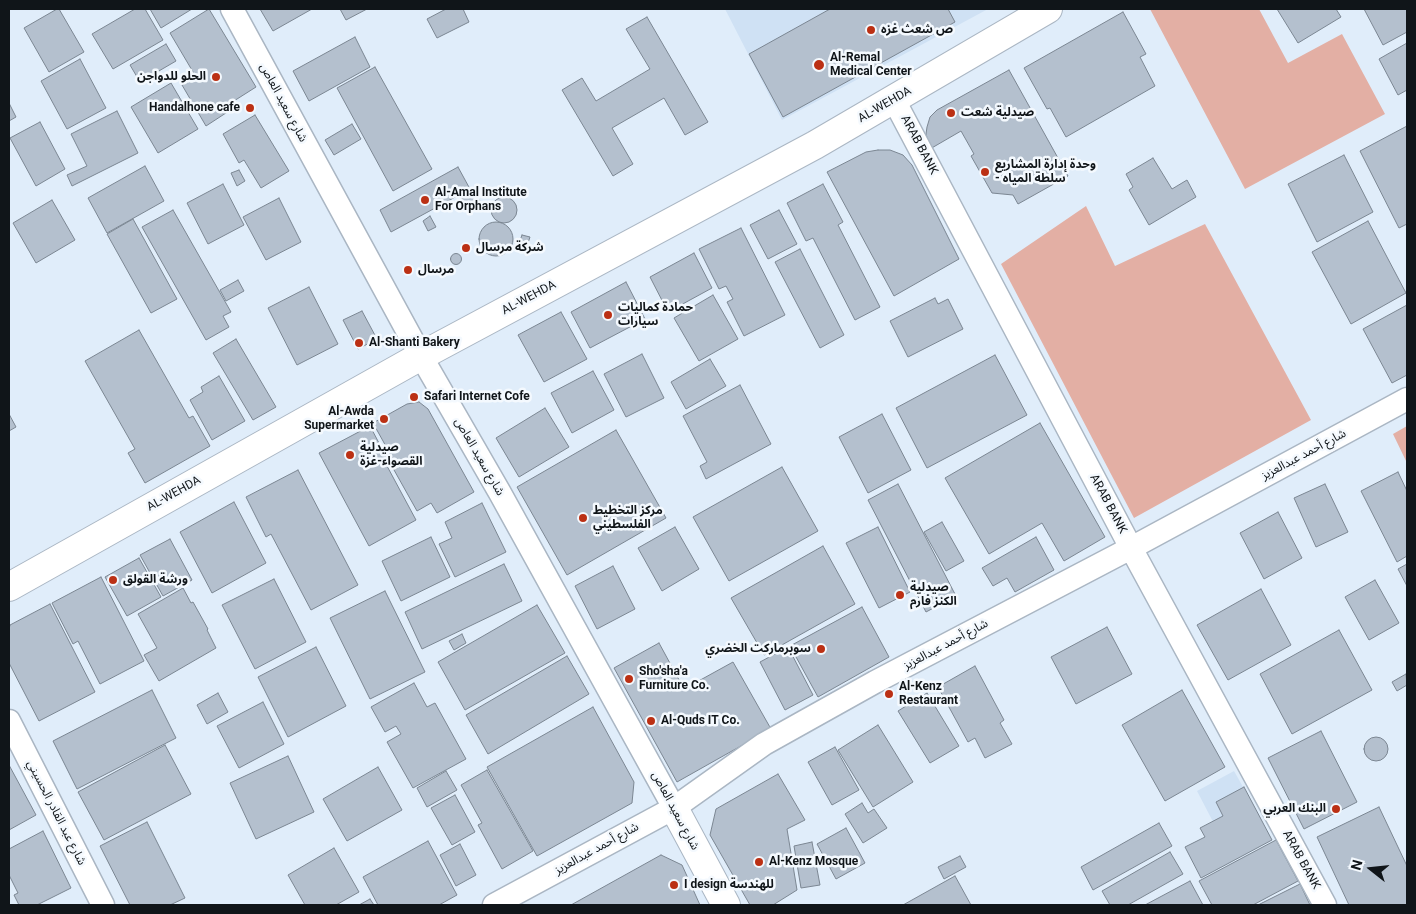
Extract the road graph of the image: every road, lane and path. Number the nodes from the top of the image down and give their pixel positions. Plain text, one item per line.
1 (232, 9) edge
2 (1048, 9) edge
3 (894, 100) junction
4 (420, 356) junction
5 (1407, 399) edge
6 (1131, 548) junction
7 (9, 587) edge
8 (9, 721) edge
9 (674, 808) junction
10 (102, 905) edge
11 (494, 905) edge
12 (726, 905) edge
13 (1326, 905) edge

1 - 4 street, شارع سعيد العاص
2 - 3 main road, AL-WEHDA
3 - 4 main road, AL-WEHDA
3 - 6 street, ARAB BANK
4 - 7 main road, AL-WEHDA
4 - 9 street, شارع سعيد العاص
5 - 6 street, شارع أحمد عبدالعزيز
6 - 9 street, شارع أحمد عبدالعزيز
6 - 13 street, ARAB BANK
8 - 10 street, شارع عبد القادر الحسيني
9 - 11 street, شارع أحمد عبدالعزيز
9 - 12 main road, شارع سعيد العاص

